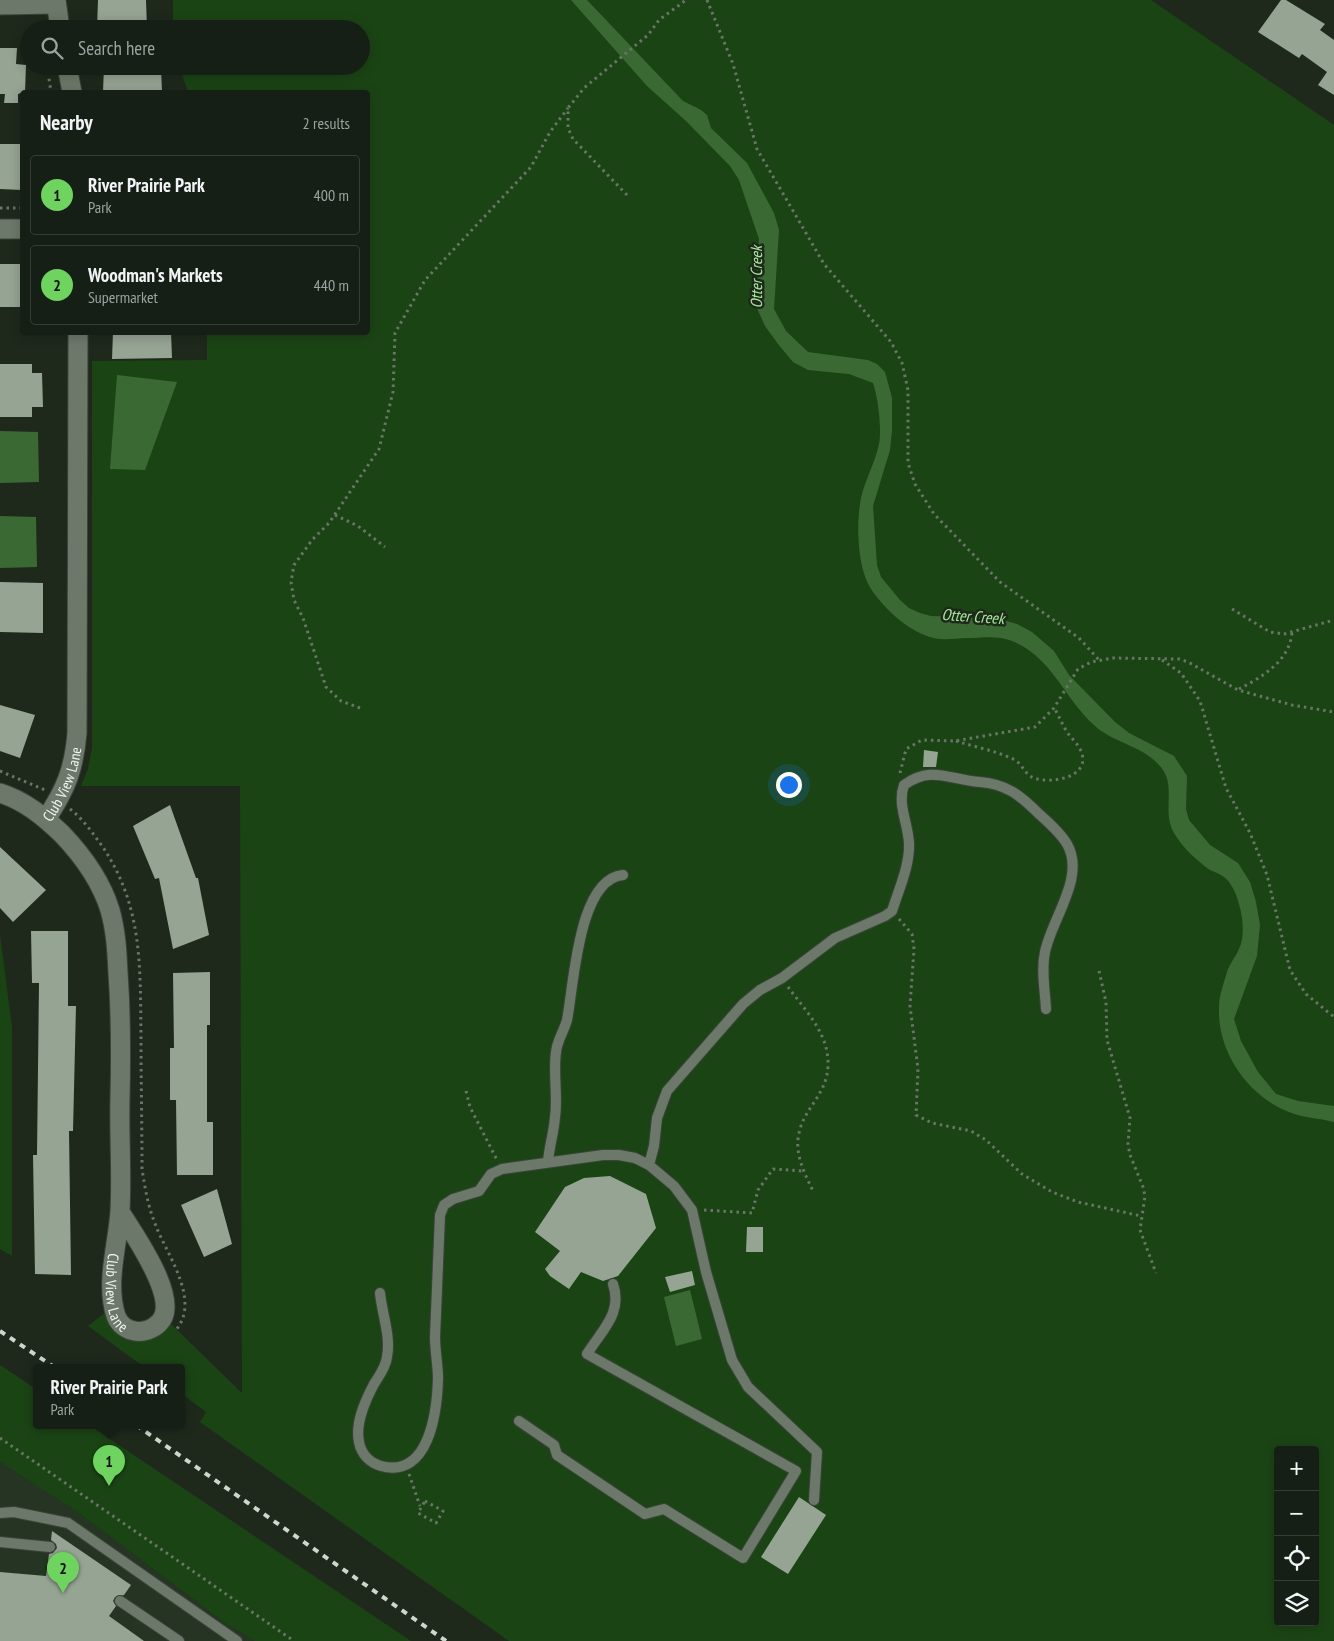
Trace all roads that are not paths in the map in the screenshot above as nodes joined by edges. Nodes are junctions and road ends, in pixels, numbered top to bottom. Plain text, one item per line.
1 (56, 2) edge
2 (0, 5) edge
3 (59, 20) edge
4 (69, 75) edge
5 (72, 90) edge
6 (0, 229) edge
7 (20, 229) edge
8 (78, 335) edge
9 (0, 793) edge
10 (46, 819) junction
11 (623, 875) dead end
12 (1046, 1009) dead end
13 (548, 1162) junction
14 (649, 1165) junction
15 (120, 1212) junction
16 (613, 1284) dead end
17 (380, 1293) dead end
18 (519, 1422) dead end
19 (814, 1500) dead end
20 (0, 1513) edge
21 (0, 1542) edge
22 (50, 1547) dead end
23 (120, 1601) dead end
24 (179, 1641) edge
25 (238, 1641) edge

1 - 2 street
1 - 3 street
4 - 5 street
6 - 7 street
8 - 10 street, Club View Lane
9 - 10 street
10 - 15 street, Club View Lane
11 - 13 lane
12 - 14 lane
13 - 14 lane
13 - 17 lane
14 - 19 lane
15 - 15 street, Club View Lane
16 - 18 lane
20 - 25 lane
21 - 22 lane
23 - 24 lane

